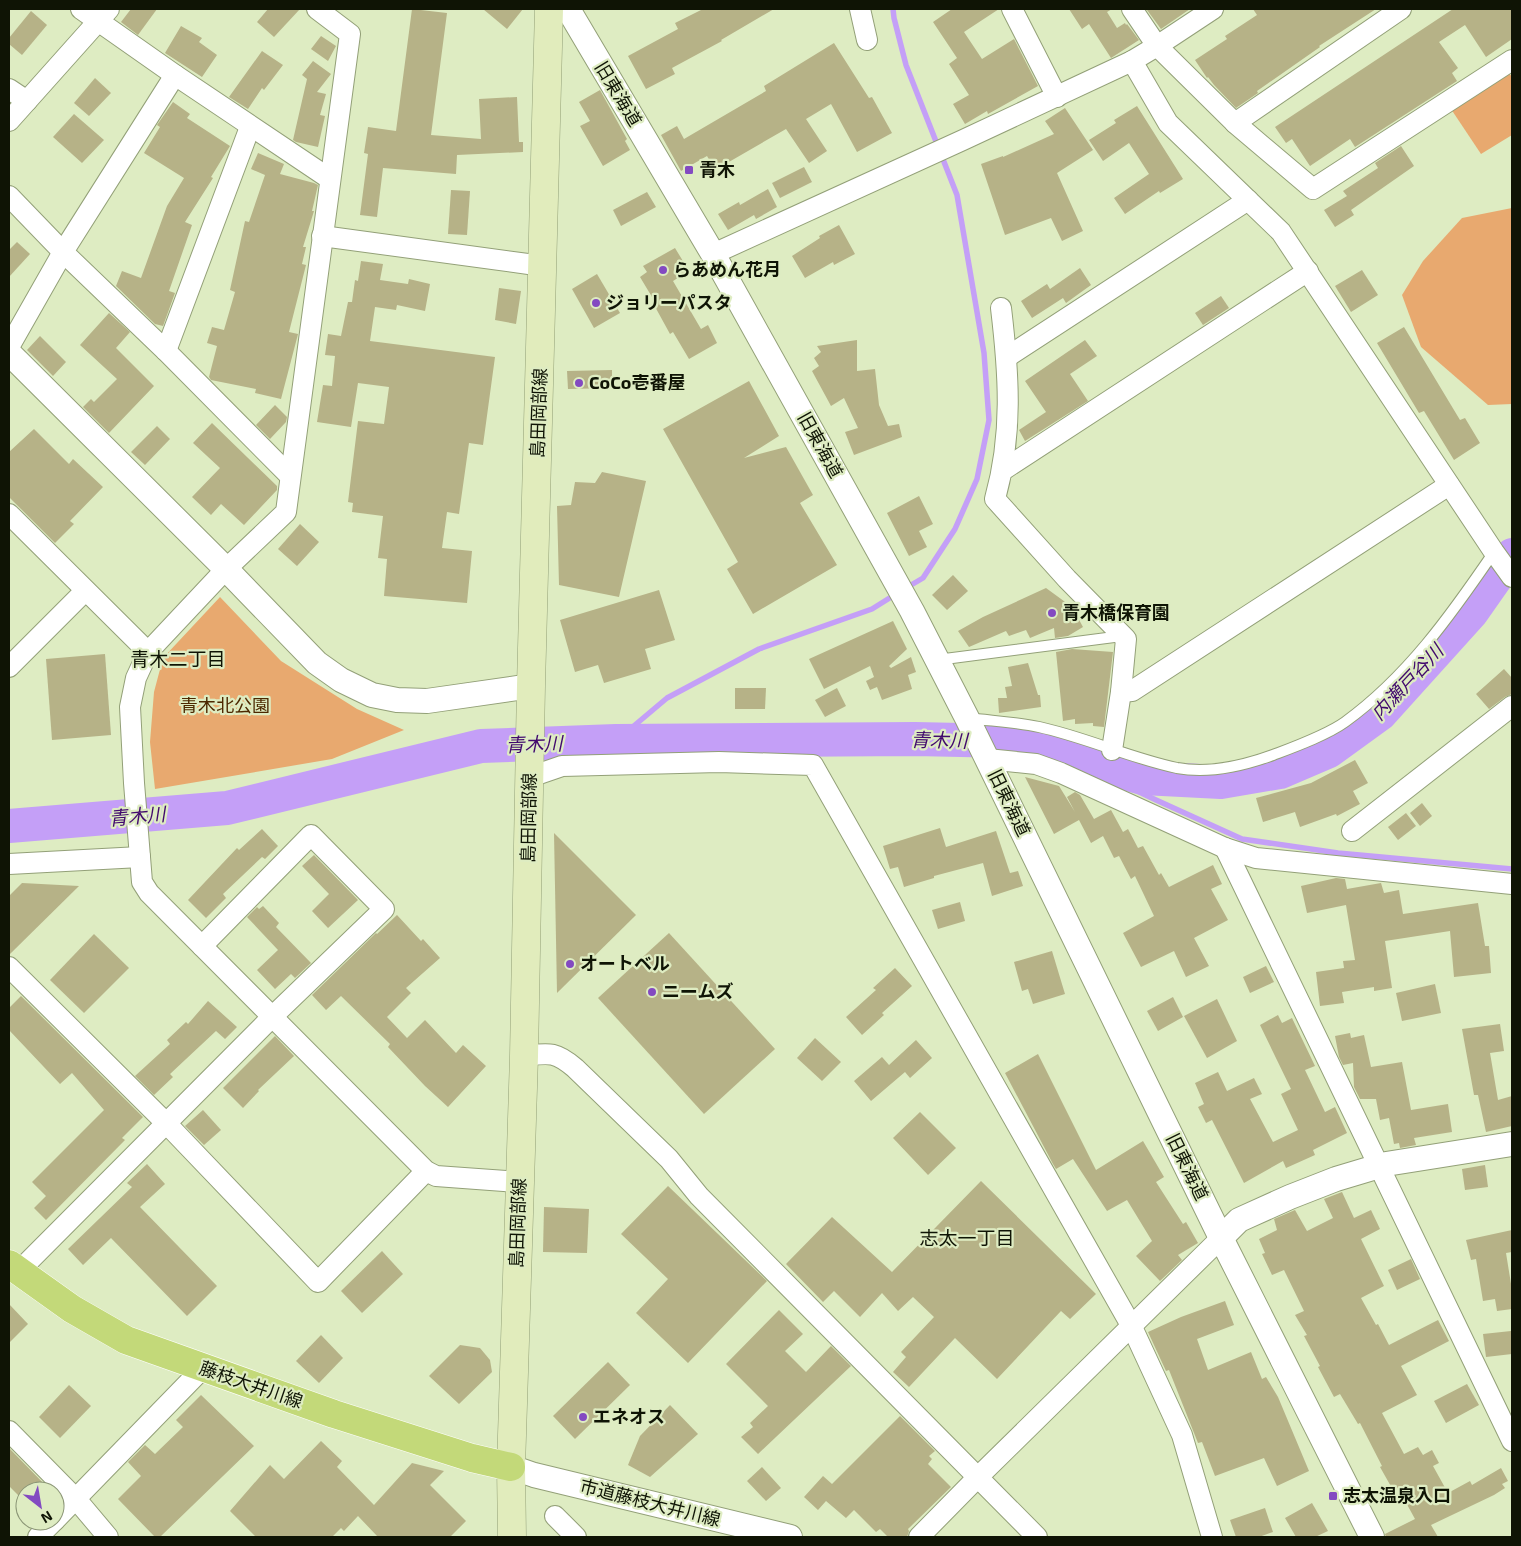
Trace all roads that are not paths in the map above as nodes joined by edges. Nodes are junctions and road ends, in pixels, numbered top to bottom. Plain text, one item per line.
1 (81, 9) edge
2 (317, 9) edge
3 (549, 9) edge
4 (568, 9) edge
5 (860, 9) edge
6 (1012, 9) edge
7 (1132, 9) edge
8 (1213, 9) edge
9 (1401, 9) edge
10 (104, 15) edge
11 (867, 40) dead end
12 (1157, 46) junction
13 (1512, 60) edge
14 (1132, 61) junction
15 (175, 75) junction
16 (9, 89) edge
17 (1057, 97) junction
18 (27, 101) junction
19 (9, 121) edge
20 (1235, 123) junction
21 (250, 126) junction
22 (330, 179) junction
23 (9, 196) edge
24 (1248, 200) junction
25 (322, 236) junction
26 (63, 252) junction
27 (713, 254) junction
28 (543, 266) junction
29 (1308, 271) junction
30 (1001, 308) dead end
31 (9, 347) edge
32 (166, 351) junction
33 (9, 353) edge
34 (1007, 357) junction
35 (1003, 470) junction
36 (290, 476) junction
37 (1449, 485) junction
38 (9, 514) edge
39 (1494, 552) junction
40 (226, 569) junction
41 (1511, 575) edge
42 (85, 591) junction
43 (1123, 636) junction
44 (148, 652) junction
45 (937, 660) junction
46 (9, 666) edge
47 (531, 686) junction
48 (1121, 692) junction
49 (1512, 706) edge
50 (967, 718) junction
51 (1112, 750) junction
52 (987, 759) junction
53 (530, 774) junction
54 (1352, 832) dead end
55 (1225, 848) junction
56 (140, 857) junction
57 (9, 864) edge
58 (1512, 884) edge
59 (202, 946) junction
60 (9, 967) edge
61 (273, 1016) junction
62 (524, 1056) junction
63 (166, 1123) junction
64 (1512, 1144) edge
65 (1380, 1166) junction
66 (426, 1171) junction
67 (519, 1182) junction
68 (1221, 1238) junction
69 (13, 1268) edge
70 (1132, 1327) junction
71 (203, 1368) junction
72 (9, 1431) edge
73 (1512, 1441) edge
74 (510, 1467) junction
75 (978, 1477) junction
76 (76, 1498) junction
77 (65, 1509) edge
78 (555, 1516) dead end
79 (776, 1536) edge
80 (108, 1537) edge
81 (512, 1537) edge
82 (576, 1537) edge
83 (919, 1537) edge
84 (1037, 1537) edge
85 (1212, 1537) edge
86 (1372, 1537) edge

1 - 10 street
2 - 22 street
3 - 28 main road, 島田岡部線
4 - 27 street, 旧東海道
5 - 11 street
6 - 17 street
7 - 12 street
8 - 12 street
9 - 20 street
10 - 15 street
10 - 18 street
12 - 14 street
12 - 20 street
13 - 20 street
14 - 17 street
14 - 24 street
15 - 21 street
15 - 26 street
16 - 18 street
17 - 27 street
18 - 19 street
21 - 22 street
21 - 32 street
22 - 25 street
23 - 26 street
24 - 29 street
24 - 34 street
25 - 28 street
25 - 36 street
26 - 31 street
26 - 32 street
27 - 45 street, 旧東海道
28 - 47 main road, 島田岡部線
29 - 35 street
29 - 37 street
30 - 34 street
32 - 36 street
33 - 40 street
34 - 35 street
35 - 43 street
36 - 40 street
37 - 39 street
37 - 48 street
38 - 42 street
39 - 41 street
39 - 51 lane
40 - 44 street
40 - 47 street
42 - 44 street
42 - 46 street
43 - 45 lane
43 - 48 street
44 - 56 street
45 - 50 street, 旧東海道
47 - 53 main road, 島田岡部線
48 - 51 street
49 - 54 street
50 - 51 lane
50 - 52 street, 旧東海道
52 - 55 street
52 - 68 street, 旧東海道
53 - 62 main road, 島田岡部線
53 - 70 street
55 - 58 street
55 - 65 street
56 - 57 street
56 - 59 street
59 - 61 street
59 - 61 street
60 - 63 street
61 - 63 street
61 - 66 street
62 - 67 main road, 島田岡部線
62 - 75 street
63 - 66 street
63 - 69 street
64 - 65 street
65 - 68 street
65 - 73 street
66 - 67 street
67 - 74 main road, 島田岡部線
68 - 70 street
68 - 86 street, 旧東海道
69 - 71 main road, 藤枝大井川線
70 - 75 street
70 - 85 street
71 - 74 main road, 藤枝大井川線
71 - 76 street
72 - 76 street
74 - 79 street, 市道藤枝大井川線
74 - 81 main road, 島田岡部線
75 - 83 street
75 - 84 street
76 - 77 street
76 - 80 street
78 - 82 street

